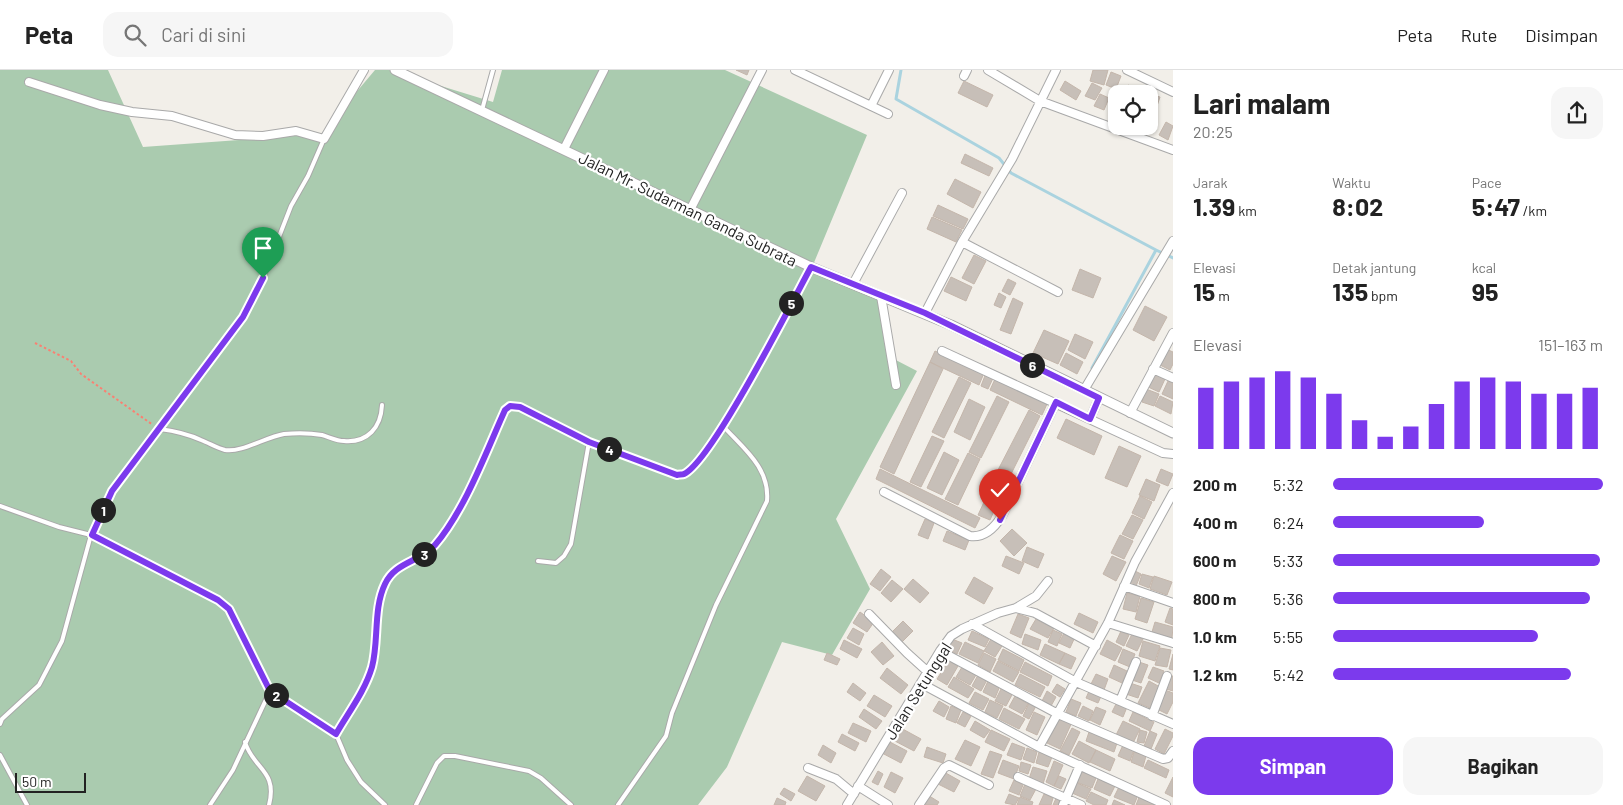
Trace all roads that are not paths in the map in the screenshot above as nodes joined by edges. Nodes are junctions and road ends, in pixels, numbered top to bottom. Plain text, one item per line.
1 (364, 70) edge
2 (396, 70) edge
3 (493, 70) edge
4 (604, 70) edge
5 (762, 70) edge
6 (795, 70) edge
7 (889, 70) edge
8 (988, 70) edge
9 (1056, 70) edge
10 (1127, 70) edge
11 (30, 82) dead end
12 (1173, 92) edge
13 (1040, 101) junction
14 (871, 106) junction
15 (482, 110) junction
16 (888, 114) dead end
17 (324, 139) junction
18 (1172, 148) edge
19 (564, 149) junction
20 (902, 193) dead end
21 (690, 210) junction
22 (962, 242) junction
23 (1172, 242) edge
24 (811, 267) junction
25 (853, 284) junction
26 (1058, 292) dead end
27 (881, 296) junction
28 (925, 313) junction
29 (1173, 334) edge
30 (1170, 348) edge
31 (942, 351) dead end
32 (1153, 368) junction
33 (1173, 378) edge
34 (896, 385) dead end
35 (1084, 390) junction
36 (1099, 398) junction
37 (1056, 402) junction
38 (382, 405) dead end
39 (1130, 413) junction
40 (1090, 419) junction
41 (723, 426) junction
42 (160, 429) junction
43 (1173, 433) edge
44 (589, 442) junction
45 (1173, 454) edge
46 (884, 492) dead end
47 (1173, 493) edge
48 (0, 506) edge
49 (92, 535) junction
50 (538, 561) dead end
51 (1048, 581) dead end
52 (1124, 586) junction
53 (1173, 603) edge
54 (1016, 608) junction
55 (869, 614) dead end
56 (1108, 623) junction
57 (972, 624) junction
58 (1173, 644) edge
59 (1096, 646) junction
60 (940, 651) junction
61 (1136, 662) dead end
62 (928, 672) junction
63 (1167, 676) dead end
64 (1076, 682) junction
65 (922, 684) junction
66 (270, 691) junction
67 (1120, 701) junction
68 (0, 713) edge
69 (1058, 714) junction
70 (1152, 716) junction
71 (2, 719) junction
72 (0, 724) edge
73 (1173, 724) edge
74 (336, 734) junction
75 (246, 742) junction
76 (1039, 747) junction
77 (1173, 752) edge
78 (0, 754) edge
79 (1080, 765) junction
80 (808, 768) dead end
81 (1018, 777) dead end
82 (989, 785) dead end
83 (858, 786) junction
84 (854, 794) junction
85 (1064, 801) edge
86 (27, 805) edge
87 (210, 805) edge
88 (269, 805) edge
89 (385, 805) edge
90 (416, 805) edge
91 (571, 805) edge
92 (618, 805) edge
93 (847, 805) edge
94 (888, 805) edge
95 (919, 805) edge
96 (1081, 805) edge
97 (1166, 805) edge

1 - 17 street
2 - 15 street, Jalan Mr. Sudarman Ganda Subrata
3 - 15 lane
4 - 19 street
5 - 21 street
6 - 14 street
7 - 14 street
8 - 13 street
9 - 13 street
10 - 12 street
11 - 17 street
13 - 18 street
13 - 22 street
14 - 16 street
15 - 19 street, Jalan Mr. Sudarman Ganda Subrata
17 - 42 lane
19 - 21 street, Jalan Mr. Sudarman Ganda Subrata
20 - 25 street
21 - 24 street, Jalan Mr. Sudarman Ganda Subrata
22 - 26 street
22 - 28 street
23 - 35 street
24 - 25 street, Jalan Mr. Sudarman Ganda Subrata
24 - 41 lane
25 - 27 street, Jalan Mr. Sudarman Ganda Subrata
27 - 28 street, Jalan Mr. Sudarman Ganda Subrata
27 - 34 street
28 - 35 street, Jalan Mr. Sudarman Ganda Subrata
29 - 30 street
30 - 32 street
31 - 37 street
32 - 33 street
32 - 39 street
35 - 36 street, Jalan Mr. Sudarman Ganda Subrata
36 - 39 street, Jalan Mr. Sudarman Ganda Subrata
36 - 40 street
37 - 40 street
37 - 46 street
38 - 42 lane
39 - 43 street, Jalan Mr. Sudarman Ganda Subrata
40 - 45 street
41 - 44 lane
41 - 92 lane
42 - 49 lane
44 - 50 lane
44 - 74 lane
47 - 52 street
48 - 49 lane
49 - 66 lane
49 - 71 lane
51 - 54 street, Jalan Setunggal
52 - 53 street
52 - 56 street
54 - 57 street, Jalan Setunggal
54 - 59 street
55 - 62 street
56 - 58 street
56 - 59 street
57 - 60 street, Jalan Setunggal
57 - 64 street
59 - 64 street
60 - 62 street, Jalan Setunggal
60 - 69 street
61 - 67 street
62 - 65 street, Jalan Setunggal
63 - 70 street
64 - 67 street
64 - 69 street
65 - 76 street
65 - 83 street, Jalan Setunggal
66 - 74 lane
66 - 75 lane
67 - 70 street
68 - 71 lane
69 - 76 street
69 - 77 street
70 - 73 street
71 - 72 lane
74 - 89 lane
75 - 87 lane
75 - 88 lane
76 - 79 street
78 - 86 lane
79 - 85 street
79 - 97 street
80 - 84 street
81 - 85 street
82 - 95 street
83 - 84 street, Jalan Setunggal
83 - 94 street
84 - 93 street, Jalan Setunggal
85 - 96 street
90 - 91 lane

